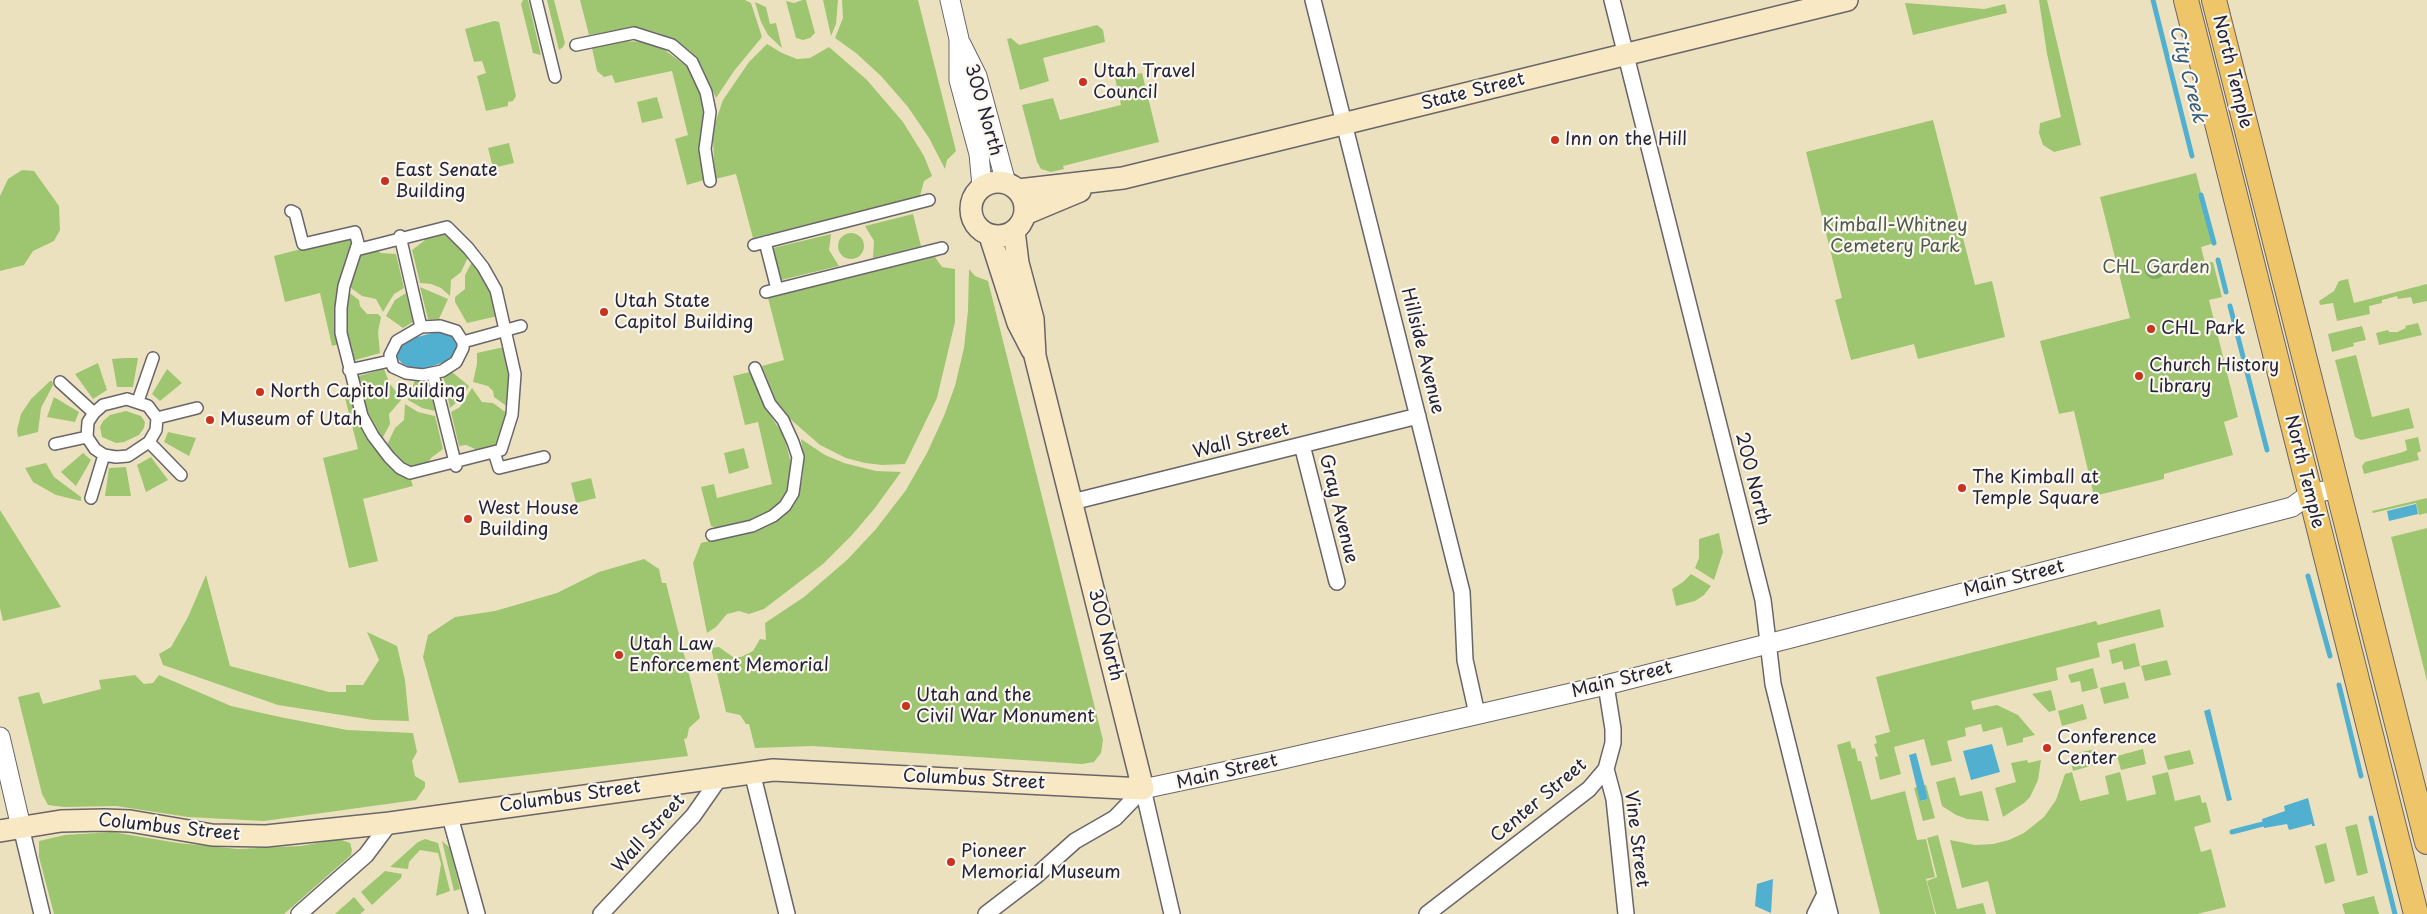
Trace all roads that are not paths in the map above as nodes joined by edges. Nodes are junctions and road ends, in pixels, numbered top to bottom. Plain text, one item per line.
1 (536, 0) edge
2 (950, 0) edge
3 (1313, 0) edge
4 (1612, 0) edge
5 (2186, 0) edge
6 (2214, 0) edge
7 (1849, 1) edge
8 (959, 39) junction
9 (576, 45) dead end
10 (1626, 54) junction
11 (555, 77) dead end
12 (1344, 123) junction
13 (710, 181) dead end
14 (1104, 181) junction
15 (982, 186) junction
16 (1012, 186) junction
17 (929, 200) dead end
18 (291, 211) dead end
19 (1019, 222) junction
20 (990, 236) junction
21 (400, 238) junction
22 (358, 243) junction
23 (942, 248) dead end
24 (521, 326) dead end
25 (422, 327) junction
26 (507, 330) junction
27 (463, 342) junction
28 (1035, 356) junction
29 (153, 358) dead end
30 (390, 361) junction
31 (755, 368) dead end
32 (349, 370) junction
33 (433, 374) junction
34 (60, 382) dead end
35 (138, 401) junction
36 (197, 408) dead end
37 (94, 413) junction
38 (1418, 416) junction
39 (156, 418) junction
40 (87, 436) junction
41 (149, 442) junction
42 (55, 444) dead end
43 (1302, 445) junction
44 (494, 452) junction
45 (104, 455) junction
46 (544, 457) dead end
47 (456, 464) junction
48 (181, 475) dead end
49 (91, 498) dead end
50 (2340, 499) junction
51 (1072, 502) junction
52 (2306, 505) junction
53 (712, 535) dead end
54 (1337, 582) dead end
55 (1768, 644) junction
56 (1606, 685) junction
57 (1477, 714) junction
58 (0, 738) edge
59 (1606, 768) junction
60 (752, 772) junction
61 (721, 776) junction
62 (1143, 789) junction
63 (449, 813) junction
64 (390, 823) junction
65 (21, 827) junction
66 (0, 831) edge
67 (2427, 842) edge
68 (1825, 894) junction
69 (42, 914) edge
70 (300, 914) edge
71 (477, 914) edge
72 (600, 914) edge
73 (787, 914) edge
74 (986, 914) edge
75 (1172, 914) edge
76 (1428, 914) edge
77 (1626, 914) edge
78 (1816, 914) edge
79 (1830, 914) edge
80 (2416, 914) edge

1 - 11 street
2 - 8 street, 300 North
3 - 12 street, Hillside Avenue
4 - 10 street, 200 North
5 - 52 main road, North Temple
6 - 50 main road, North Temple
7 - 10 main road, State Street
8 - 15 street, 300 North
8 - 16 street, 300 North
9 - 13 street
10 - 12 main road, State Street
10 - 55 street, 200 North
12 - 14 main road, State Street
12 - 38 street, Hillside Avenue
14 - 16 main road, State Street
14 - 19 main road, State Street
15 - 16 main road
15 - 20 main road
16 - 19 main road
17 - 23 street
18 - 22 street
19 - 20 main road
19 - 28 main road, 300 North
20 - 28 main road, 300 North
21 - 22 street
21 - 25 street
21 - 26 street
22 - 32 street
24 - 26 street
25 - 27 street
25 - 30 street
26 - 27 street
26 - 44 street
27 - 33 street
28 - 51 main road, 300 North
29 - 35 street
30 - 32 street
30 - 33 street
31 - 53 street
32 - 47 street
33 - 47 street
34 - 37 street
35 - 37 street
35 - 39 street
36 - 39 street
37 - 40 street
38 - 43 street, Wall Street
38 - 57 street, Hillside Avenue
39 - 41 street
40 - 42 street
40 - 45 street
41 - 45 street
41 - 48 street
43 - 51 street, Wall Street
43 - 54 street, Gray Avenue
44 - 46 street
44 - 47 street
45 - 49 street
50 - 52 street, Main Street
50 - 67 main road, North Temple
51 - 62 main road, 300 North
52 - 55 street, Main Street
52 - 80 main road, North Temple
55 - 56 street, Main Street
55 - 68 street, 200 North
56 - 57 street, Main Street
56 - 59 street, Center Street
57 - 62 street, Main Street
58 - 65 street
59 - 76 street, Center Street
59 - 77 street, Vine Street
60 - 61 main road, Columbus Street
60 - 62 main road, Columbus Street
60 - 73 street
61 - 63 main road, Columbus Street
61 - 72 street, Wall Street
62 - 74 street
62 - 75 street, 300 North
63 - 64 main road, Columbus Street
63 - 71 street
64 - 65 main road, Columbus Street
64 - 70 street
65 - 66 main road, Columbus Street
65 - 69 street
68 - 78 street
68 - 79 street, 200 North

